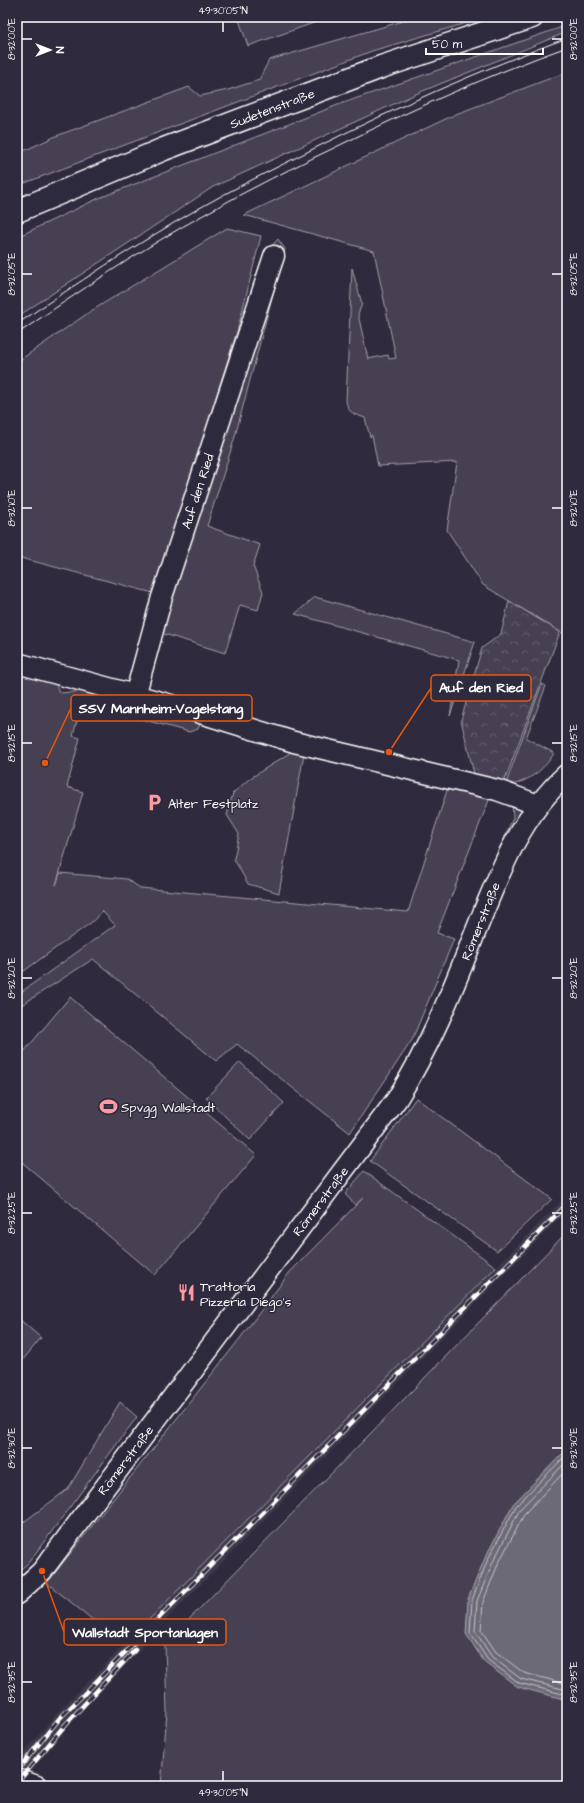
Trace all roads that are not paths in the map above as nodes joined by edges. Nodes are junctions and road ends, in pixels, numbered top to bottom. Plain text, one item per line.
1 (532, 17) edge
2 (17, 210) edge
3 (274, 256) dead end
4 (17, 663) edge
5 (135, 696) junction
6 (567, 774) edge
7 (538, 805) junction
8 (17, 1594) edge

1 - 2 main road, Sudetenstraße
3 - 5 street, Auf den Ried
4 - 5 street
5 - 7 street
6 - 7 street, Römerstraße
7 - 8 street, Römerstraße

